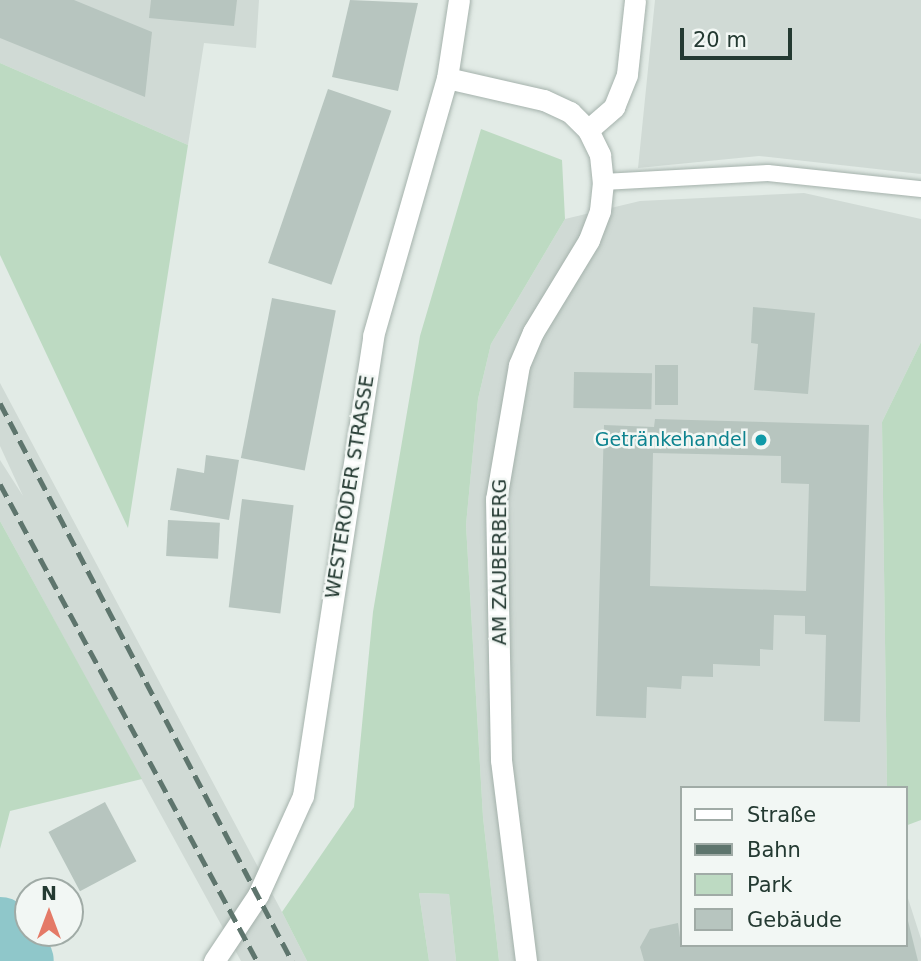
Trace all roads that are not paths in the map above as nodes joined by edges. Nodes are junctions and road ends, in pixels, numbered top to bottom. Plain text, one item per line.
1 (459, 0) edge
2 (635, 0) edge
3 (447, 78) junction
4 (588, 130) junction
5 (603, 182) junction
6 (921, 189) edge
7 (214, 961) edge
8 (526, 961) edge

1 - 3 street, WESTERODER STRASSE
2 - 4 street
3 - 4 street, AM ZAUBERBERG
3 - 7 street, WESTERODER STRASSE
4 - 5 street, AM ZAUBERBERG
5 - 6 lane
5 - 8 street, AM ZAUBERBERG

